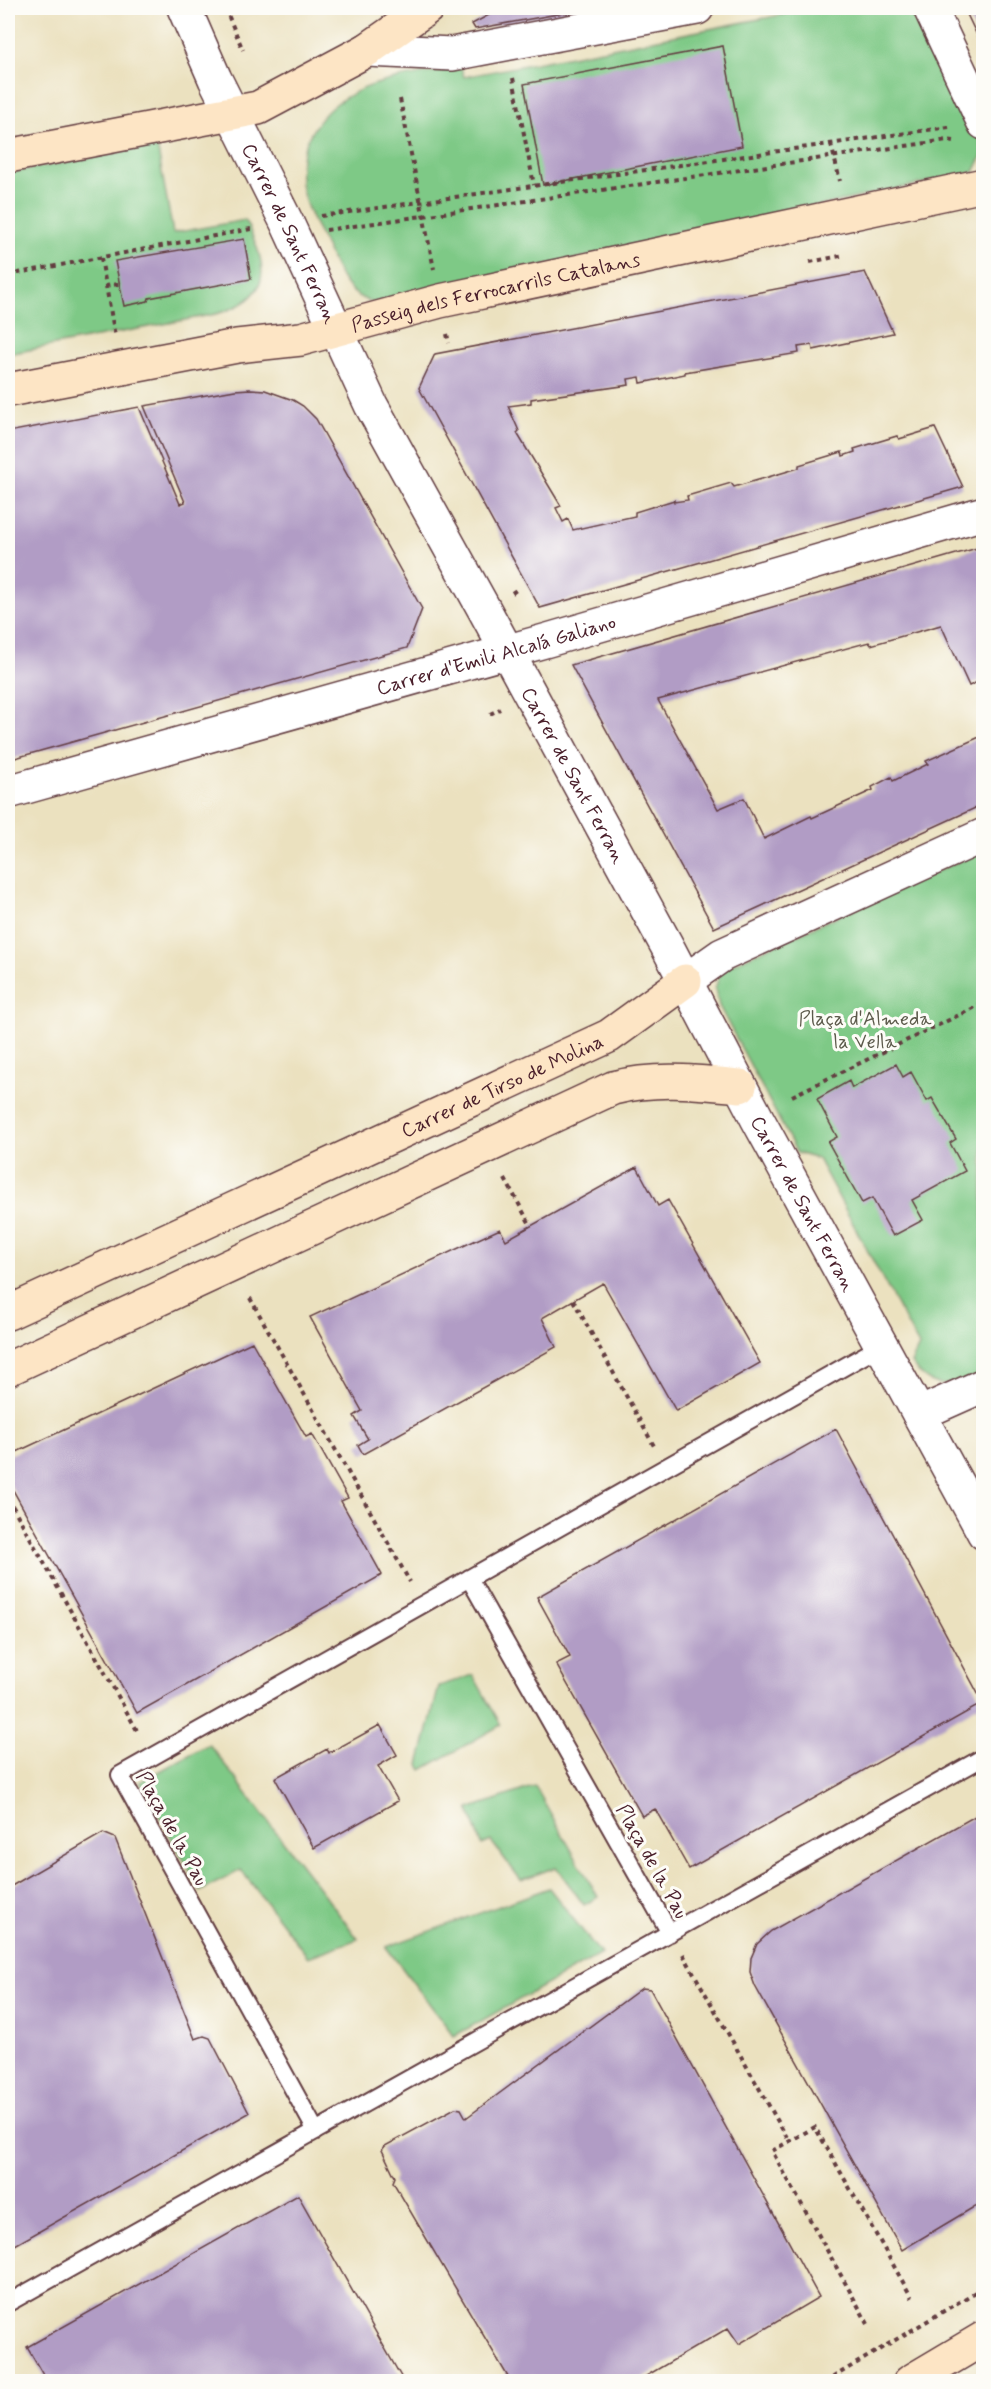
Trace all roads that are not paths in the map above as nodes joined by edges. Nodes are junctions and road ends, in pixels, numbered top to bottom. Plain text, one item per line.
1 (184, 8) edge
2 (427, 8) edge
3 (697, 8) edge
4 (930, 8) edge
5 (367, 50) junction
6 (232, 113) junction
7 (966, 130) edge
8 (8, 156) edge
9 (984, 185) edge
10 (336, 328) junction
11 (8, 390) edge
12 (984, 513) edge
13 (507, 652) junction
14 (8, 792) edge
15 (984, 835) edge
16 (686, 981) junction
17 (740, 1086) junction
18 (8, 1313) edge
19 (881, 1346) junction
20 (8, 1369) edge
21 (984, 1385) edge
22 (919, 1414) junction
23 (984, 1533) edge
24 (470, 1578) junction
25 (984, 1757) edge
26 (670, 1933) junction
27 (316, 2131) junction
28 (8, 2303) edge
29 (984, 2338) edge
30 (910, 2382) edge

1 - 6 street, Carrer de Sant Ferran
2 - 5 street
3 - 5 street
4 - 7 street
5 - 6 street
6 - 8 street
6 - 10 street, Carrer de Sant Ferran
9 - 10 street, Passeig dels Ferrocarrils Catalans
10 - 11 street, Passeig dels Ferrocarrils Catalans
10 - 13 street, Carrer de Sant Ferran
12 - 13 street, Carrer d'Emili Alcalá Galiano
13 - 14 street, Carrer d'Emili Alcalá Galiano
13 - 16 street, Carrer de Sant Ferran
15 - 16 street, Carrer de Tirso de Molina
16 - 17 street, Carrer de Sant Ferran
16 - 18 street, Carrer de Tirso de Molina
17 - 19 street, Carrer de Sant Ferran
17 - 20 street
19 - 22 street, Carrer de Sant Ferran
19 - 24 lane
21 - 22 street
22 - 23 street, Carrer de Sant Ferran
24 - 26 lane, Plaça de la Pau
24 - 27 lane, Plaça de la Pau
25 - 26 lane
26 - 27 lane, Plaça de la Pau
27 - 28 lane
29 - 30 street

